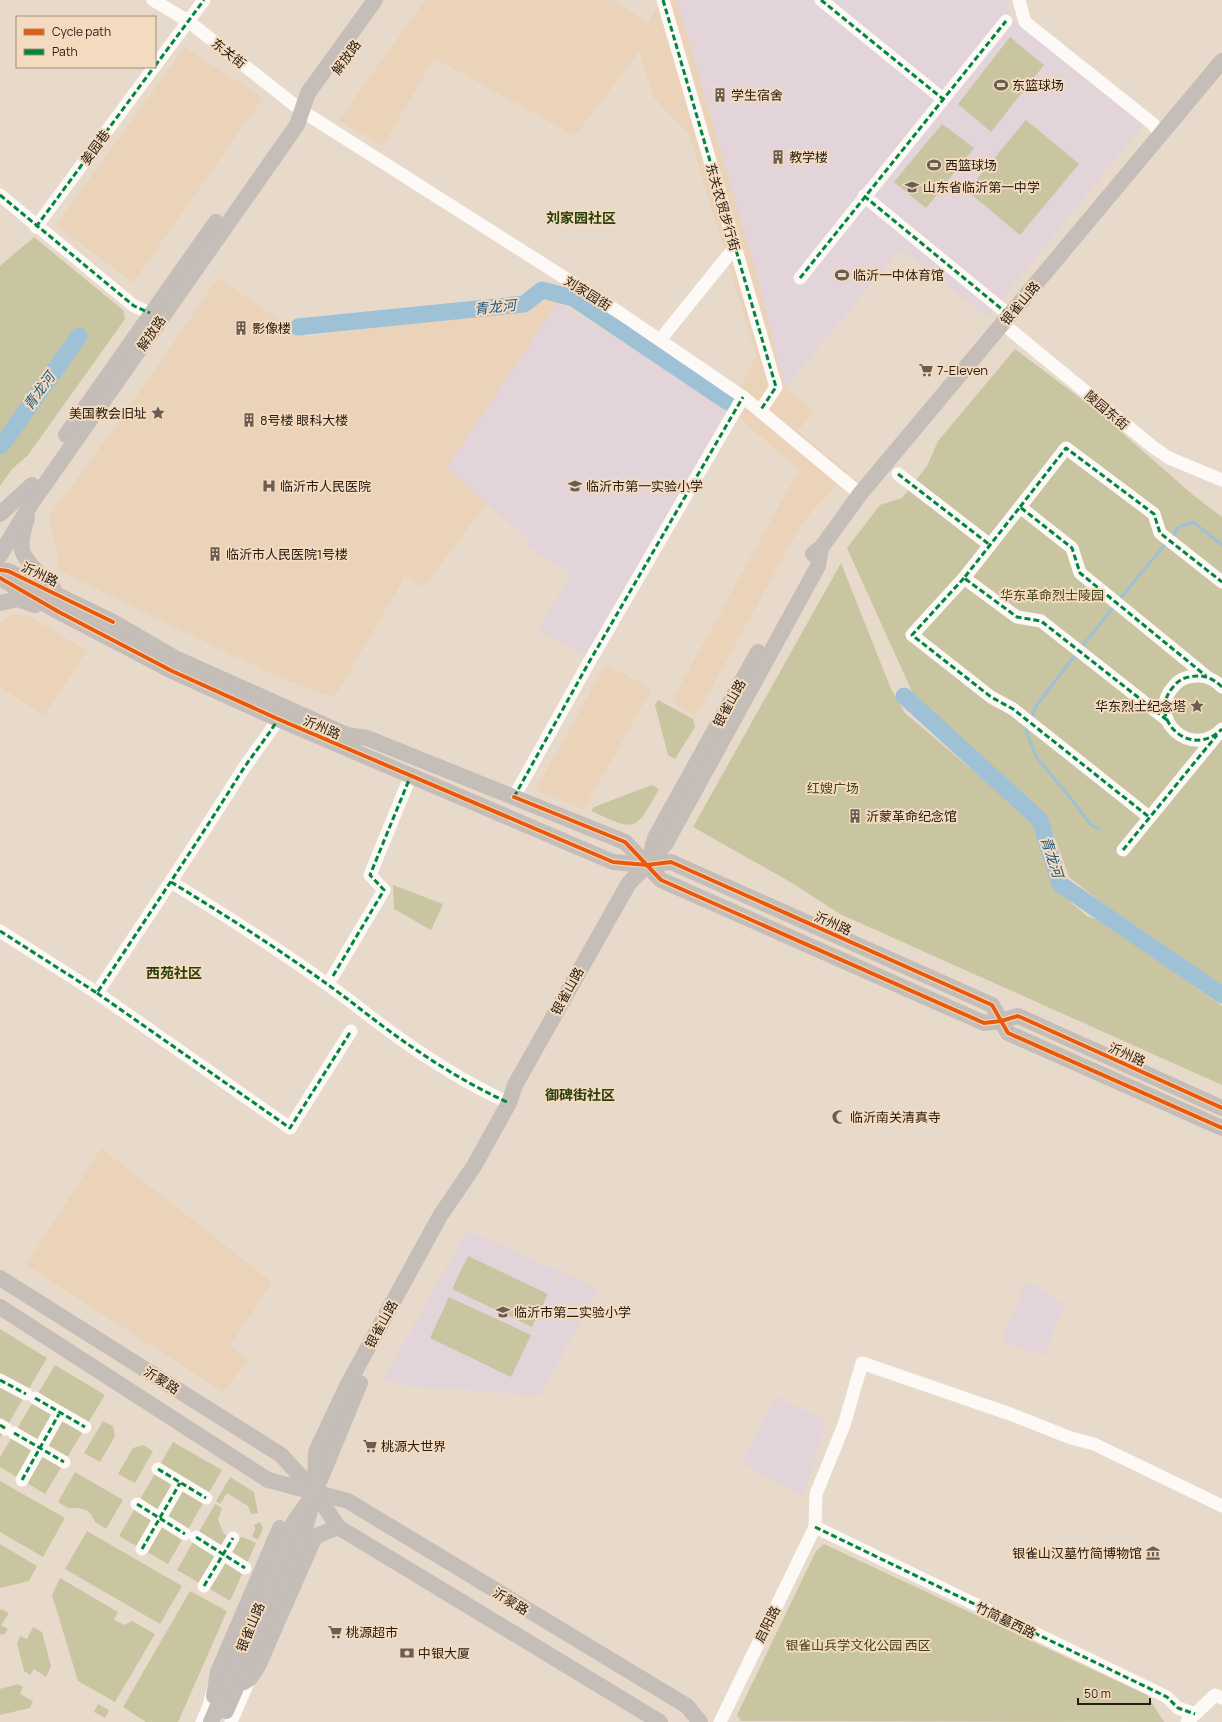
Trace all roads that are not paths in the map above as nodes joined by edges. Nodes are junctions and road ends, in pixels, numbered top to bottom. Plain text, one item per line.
1 (153, 0) edge
2 (204, 0) edge
3 (375, 0) edge
4 (388, 0) edge
5 (663, 0) edge
6 (822, 0) edge
7 (1019, 0) edge
8 (188, 21) junction
9 (1006, 21) dead end
10 (1222, 61) edge
11 (156, 66) edge
12 (154, 68) edge
13 (943, 99) junction
14 (302, 111) junction
15 (1160, 135) junction
16 (0, 195) edge
17 (864, 196) junction
18 (36, 227) junction
19 (735, 247) junction
20 (800, 278) dead end
21 (150, 313) junction
22 (1006, 319) junction
23 (660, 340) junction
24 (743, 397) junction
25 (760, 411) junction
26 (898, 474) dead end
27 (1222, 480) edge
28 (32, 485) junction
29 (860, 494) junction
30 (31, 504) junction
31 (1020, 507) junction
32 (0, 514) edge
33 (0, 540) edge
34 (990, 545) junction
35 (0, 555) edge
36 (0, 570) edge
37 (0, 578) edge
38 (964, 578) junction
39 (1222, 582) edge
40 (59, 594) junction
41 (0, 603) edge
42 (59, 612) junction
43 (1206, 676) junction
44 (1222, 687) edge
45 (278, 719) junction
46 (1167, 720) junction
47 (1222, 729) edge
48 (411, 775) junction
49 (514, 797) junction
50 (1149, 817) junction
51 (1123, 850) dead end
52 (647, 865) junction
53 (171, 882) junction
54 (0, 931) edge
55 (333, 976) dead end
56 (97, 993) junction
57 (1001, 1021) junction
58 (351, 1031) dead end
59 (510, 1103) junction
60 (1222, 1108) edge
61 (1222, 1128) edge
62 (0, 1278) edge
63 (0, 1306) edge
64 (0, 1380) edge
65 (59, 1414) junction
66 (85, 1427) dead end
67 (7, 1429) edge
68 (40, 1448) junction
69 (64, 1462) dead end
70 (158, 1469) dead end
71 (22, 1480) dead end
72 (180, 1483) junction
73 (315, 1492) junction
74 (206, 1498) dead end
75 (137, 1504) dead end
76 (1222, 1506) edge
77 (160, 1518) junction
78 (338, 1527) junction
79 (815, 1527) junction
80 (233, 1538) dead end
81 (142, 1549) dead end
82 (222, 1554) junction
83 (245, 1568) dead end
84 (204, 1586) dead end
85 (218, 1672) junction
86 (244, 1682) junction
87 (1218, 1696) edge
88 (1191, 1718) edge
89 (202, 1722) edge
90 (211, 1722) edge
91 (222, 1722) edge
92 (232, 1722) edge
93 (660, 1722) edge
94 (700, 1722) edge
95 (720, 1722) edge

1 - 8 street, 东关街
2 - 8 street, 姜园巷
3 - 14 main road, 解放路
4 - 14 main road, 解放路
5 - 19 street, 东关农贸步行街
6 - 13 street
7 - 15 street
8 - 11 street, 姜园巷
8 - 14 street, 东关街
9 - 13 street
10 - 15 main road, 银雀山路
12 - 18 street, 姜园巷
13 - 17 street
14 - 21 main road, 解放路
14 - 23 street, 刘家园街
14 - 30 main road, 解放路
15 - 22 main road, 银雀山路
16 - 18 street
17 - 20 street
17 - 22 street, 陵园东街
18 - 21 street
19 - 23 street
19 - 25 street, 东关农贸步行街
21 - 28 main road, 解放路
22 - 27 street, 陵园东街
22 - 29 main road, 银雀山路
23 - 24 street, 刘家园街
24 - 25 street, 刘家园街
24 - 49 street
25 - 29 street, 刘家园街
26 - 34 street
28 - 32 main road
28 - 33 main road, 解放路
29 - 52 main road, 银雀山路
30 - 35 main road, 解放路
30 - 40 main road
31 - 34 street
31 - 39 street
31 - 43 street
34 - 38 street
36 - 40 main road, 沂州路
37 - 42 main road, 沂州路
38 - 46 street
38 - 50 street
40 - 49 main road, 沂州路
41 - 42 main road
42 - 45 main road, 沂州路
43 - 44 street
43 - 46 street
45 - 48 main road, 沂州路
45 - 53 street
46 - 47 street
47 - 50 street
48 - 52 main road, 沂州路
48 - 55 street
49 - 52 main road, 沂州路
50 - 51 street
52 - 57 main road, 沂州路
52 - 59 main road, 银雀山路
53 - 56 street
53 - 59 street
54 - 56 street
56 - 58 street
57 - 60 main road, 沂州路
57 - 61 main road
59 - 73 main road, 银雀山路
62 - 73 main road, 沂蒙路
63 - 73 main road, 沂蒙路
64 - 65 street
65 - 66 street
65 - 68 street
67 - 68 street
68 - 69 street
68 - 71 street
70 - 72 street
72 - 74 street
72 - 77 street
73 - 78 main road, 沂蒙路
73 - 85 main road
73 - 86 main road, 银雀山路
73 - 90 main road, 银雀山路
73 - 94 main road, 沂蒙路
75 - 77 street
76 - 79 street
77 - 81 street
77 - 82 street
78 - 86 main road
78 - 93 main road, 沂蒙路
79 - 88 street, 竹简墓西路
79 - 95 street, 启阳路
80 - 82 street
82 - 83 street
82 - 84 street
85 - 89 street
85 - 90 main road
86 - 91 main road, 银雀山路
86 - 92 street
87 - 88 street

